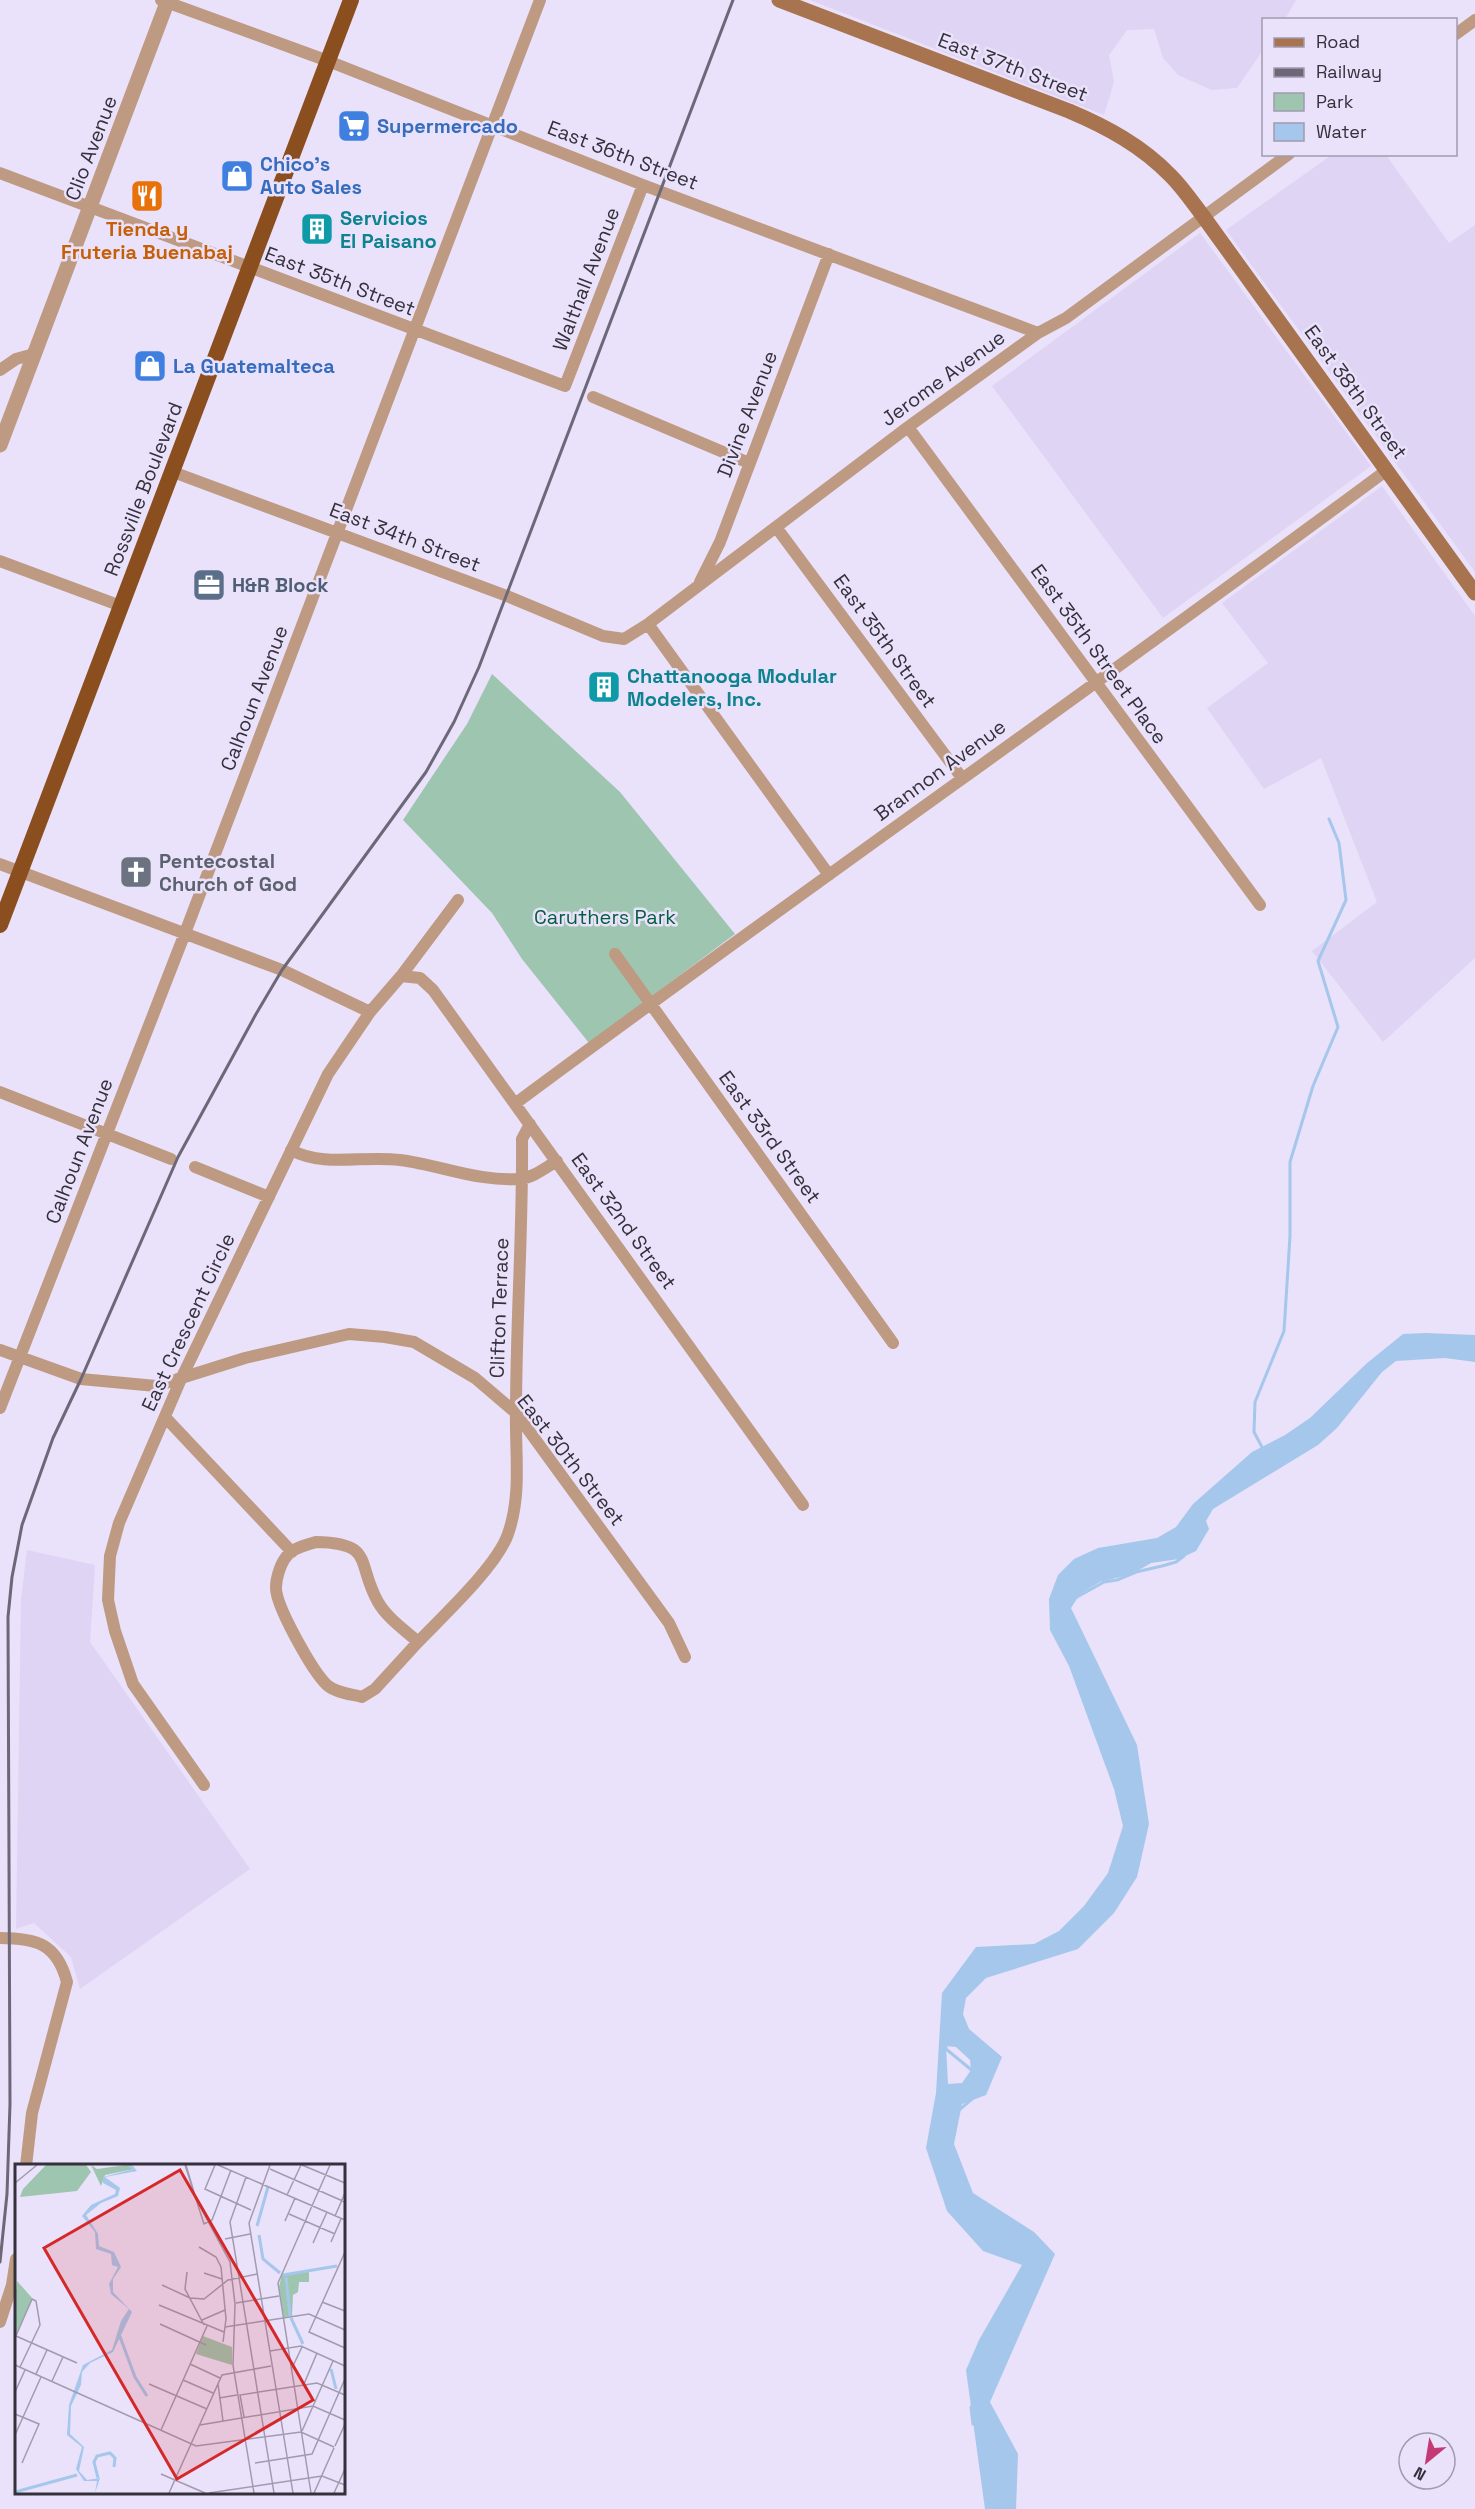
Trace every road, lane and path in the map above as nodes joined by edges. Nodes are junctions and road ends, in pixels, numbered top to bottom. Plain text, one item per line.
1 (351, 0) edge
2 (540, 0) edge
3 (779, 0) edge
4 (166, 1) edge
5 (1475, 20) edge
6 (1457, 33) edge
7 (328, 61) junction
8 (494, 125) junction
9 (1286, 156) edge
10 (0, 173) edge
11 (643, 185) junction
12 (90, 208) junction
13 (1203, 216) junction
14 (829, 254) junction
15 (250, 267) junction
16 (416, 331) junction
17 (1038, 333) junction
18 (34, 354) junction
19 (0, 370) edge
20 (565, 386) joint
21 (593, 398) dead end
22 (908, 427) junction
23 (0, 445) edge
24 (749, 463) junction
25 (1387, 470) junction
26 (173, 472) junction
27 (776, 527) junction
28 (338, 532) junction
29 (0, 561) edge
30 (699, 586) junction
31 (1475, 593) edge
32 (122, 606) junction
33 (648, 624) junction
34 (624, 639) joint
35 (1095, 682) junction
36 (962, 778) junction
37 (0, 864) edge
38 (20, 872) junction
39 (829, 875) junction
40 (458, 900) dead end
41 (1260, 905) dead end
42 (0, 926) edge
43 (185, 933) junction
44 (615, 954) dead end
45 (401, 976) junction
46 (651, 1003) junction
47 (370, 1012) junction
48 (0, 1092) edge
49 (516, 1103) junction
50 (530, 1124) junction
51 (107, 1133) junction
52 (291, 1150) junction
53 (171, 1159) dead end
54 (557, 1161) junction
55 (195, 1167) dead end
56 (522, 1179) junction
57 (268, 1197) junction
58 (893, 1343) dead end
59 (0, 1350) edge
60 (19, 1357) junction
61 (181, 1379) junction
62 (0, 1408) edge
63 (516, 1413) junction
64 (165, 1417) junction
65 (803, 1505) dead end
66 (292, 1552) junction
67 (418, 1642) junction
68 (685, 1657) dead end
69 (204, 1785) dead end
70 (5, 1938) edge
71 (26, 2164) edge
72 (15, 2266) edge
73 (0, 2322) edge

1 - 7 highway, Rossville Boulevard
2 - 8 street, Calhoun Avenue
3 - 13 main road, East 37th Street
4 - 7 street, East 36th Street
4 - 12 street, Clio Avenue
5 - 6 street
7 - 8 street, East 36th Street
7 - 15 highway, Rossville Boulevard
8 - 11 street, East 36th Street
8 - 16 street, Calhoun Avenue
9 - 13 street, Jerome Avenue
10 - 12 street, East 35th Street
11 - 14 street, East 36th Street
11 - 20 street, Walthall Avenue
12 - 15 street, East 35th Street
12 - 18 street, Clio Avenue
13 - 17 street, Jerome Avenue
13 - 25 main road, East 38th Street
14 - 17 street, East 36th Street
14 - 24 street, Divine Avenue
15 - 16 street, East 35th Street
15 - 26 highway, Rossville Boulevard
16 - 20 street, East 35th Street
16 - 28 street, Calhoun Avenue
17 - 22 street, Jerome Avenue
18 - 19 street
18 - 23 street, Clio Avenue
21 - 24 street
22 - 27 street, Jerome Avenue
22 - 35 street, East 35th Street Place
24 - 30 street, Divine Avenue
25 - 31 main road, East 38th Street
25 - 35 street, Brannon Avenue
26 - 28 street, East 34th Street
26 - 32 highway, Rossville Boulevard
27 - 30 street, Jerome Avenue
27 - 36 street, East 35th Street
28 - 34 street, East 34th Street
28 - 43 street, Calhoun Avenue
29 - 32 street
30 - 33 street, Jerome Avenue
32 - 38 highway, Rossville Boulevard
33 - 34 street, Jerome Avenue
33 - 39 street
35 - 36 street, Brannon Avenue
35 - 41 street, East 35th Street Place
36 - 39 street, Brannon Avenue
37 - 38 street
38 - 42 highway, Rossville Boulevard
38 - 43 street
39 - 46 street, Brannon Avenue
40 - 45 street, East Crescent Circle
43 - 47 street
43 - 51 street, Calhoun Avenue
44 - 46 street, East 33rd Street
45 - 47 street, East Crescent Circle
45 - 49 street, East 32nd Street
46 - 49 street, Brannon Avenue
46 - 58 street, East 33rd Street
47 - 52 street, East Crescent Circle
48 - 51 street
49 - 50 street, East 32nd Street
50 - 54 street, East 32nd Street
50 - 56 street, Clifton Terrace
51 - 53 street
51 - 60 street, Calhoun Avenue
52 - 56 street
52 - 57 street, East Crescent Circle
54 - 56 street
54 - 65 street, East 32nd Street
55 - 57 street
56 - 63 street, Clifton Terrace
57 - 61 street, East Crescent Circle
59 - 60 street, East 30th Street
60 - 61 street, East 30th Street
60 - 62 street, Calhoun Avenue
61 - 63 street, East 30th Street
61 - 64 street, East Crescent Circle
63 - 67 street, Clifton Terrace
63 - 68 street, East 30th Street
64 - 66 street
64 - 69 street, East Crescent Circle
66 - 67 street
66 - 67 street, Clifton Terrace
70 - 71 street
72 - 73 street

